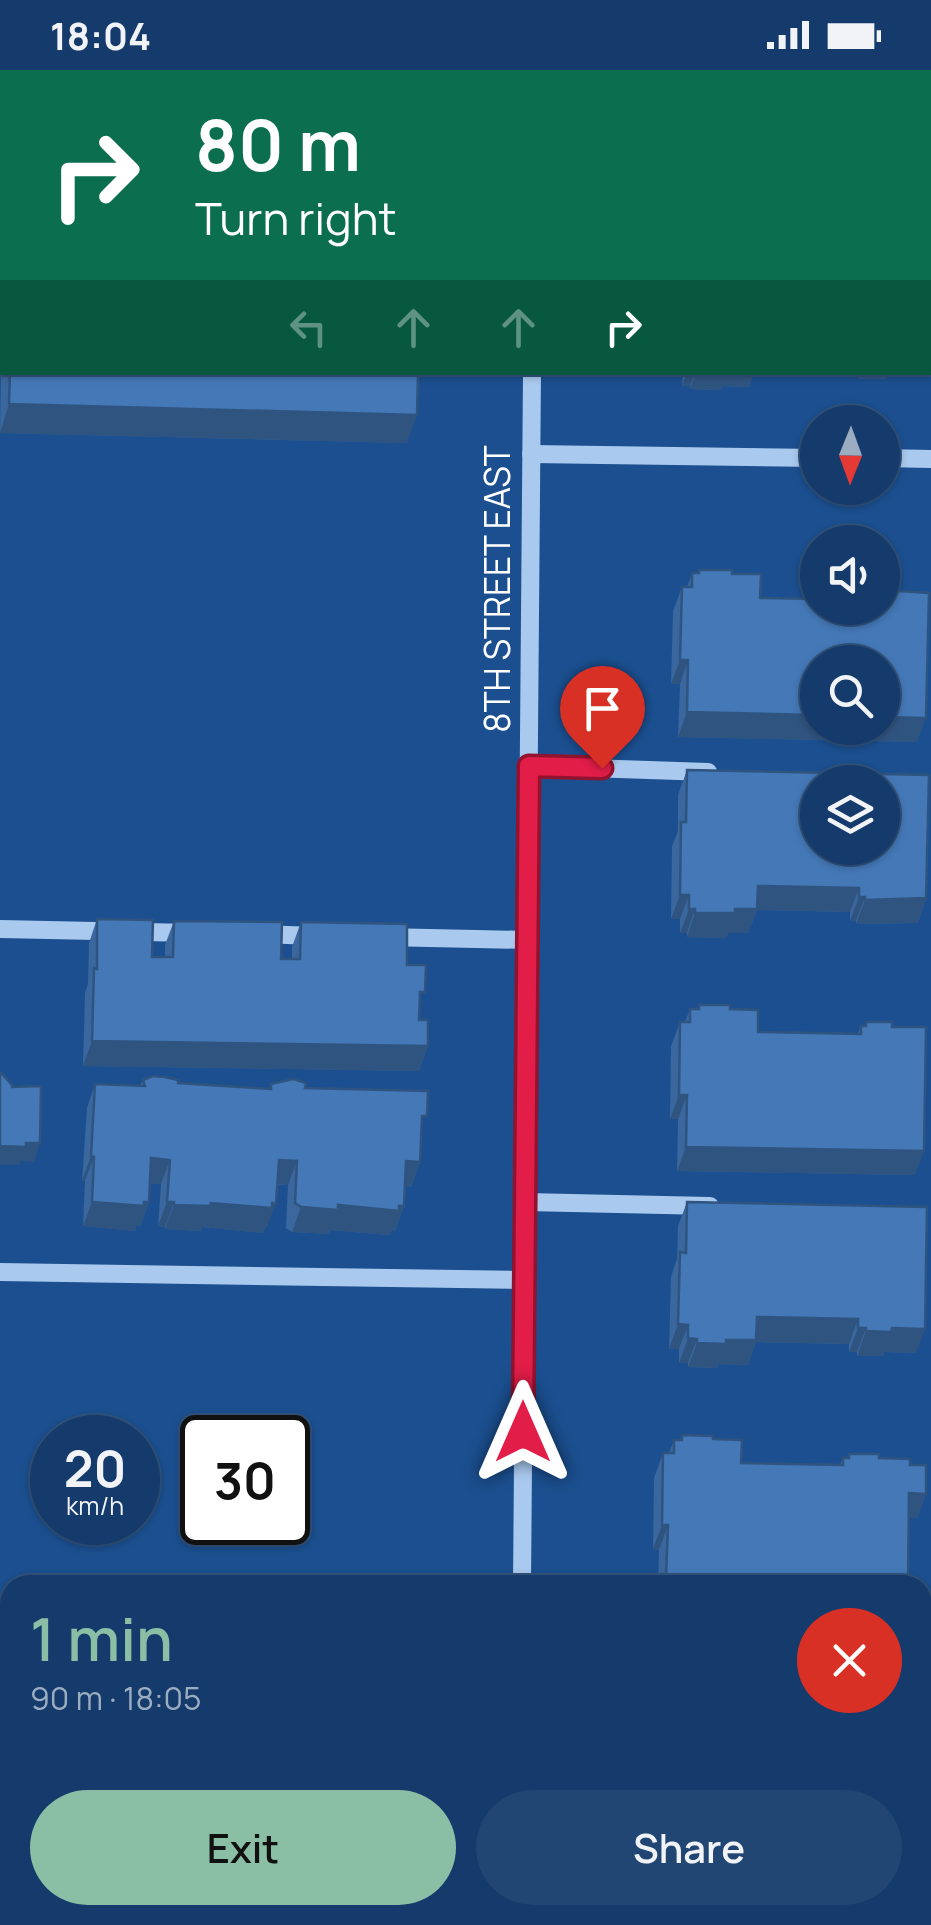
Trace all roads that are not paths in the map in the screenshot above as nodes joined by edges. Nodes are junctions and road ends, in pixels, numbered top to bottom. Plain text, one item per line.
1 (532, 375) edge
2 (531, 454) junction
3 (800, 458) edge
4 (900, 458) edge
5 (931, 459) edge
6 (529, 766) junction
7 (722, 772) edge
8 (0, 929) edge
9 (328, 936) edge
10 (366, 937) edge
11 (527, 940) junction
12 (525, 1202) junction
13 (737, 1206) edge
14 (0, 1272) edge
15 (524, 1280) junction
16 (522, 1575) edge

1 - 2 street, 8TH STREET EAST
2 - 3 street
2 - 6 street, 8TH STREET EAST
4 - 5 street
6 - 7 street
6 - 11 street, 8TH STREET EAST
8 - 9 street
10 - 11 street
11 - 12 street, 8TH STREET EAST
12 - 13 street
12 - 15 street, 8TH STREET EAST
14 - 15 street
15 - 16 street, 8TH STREET EAST

